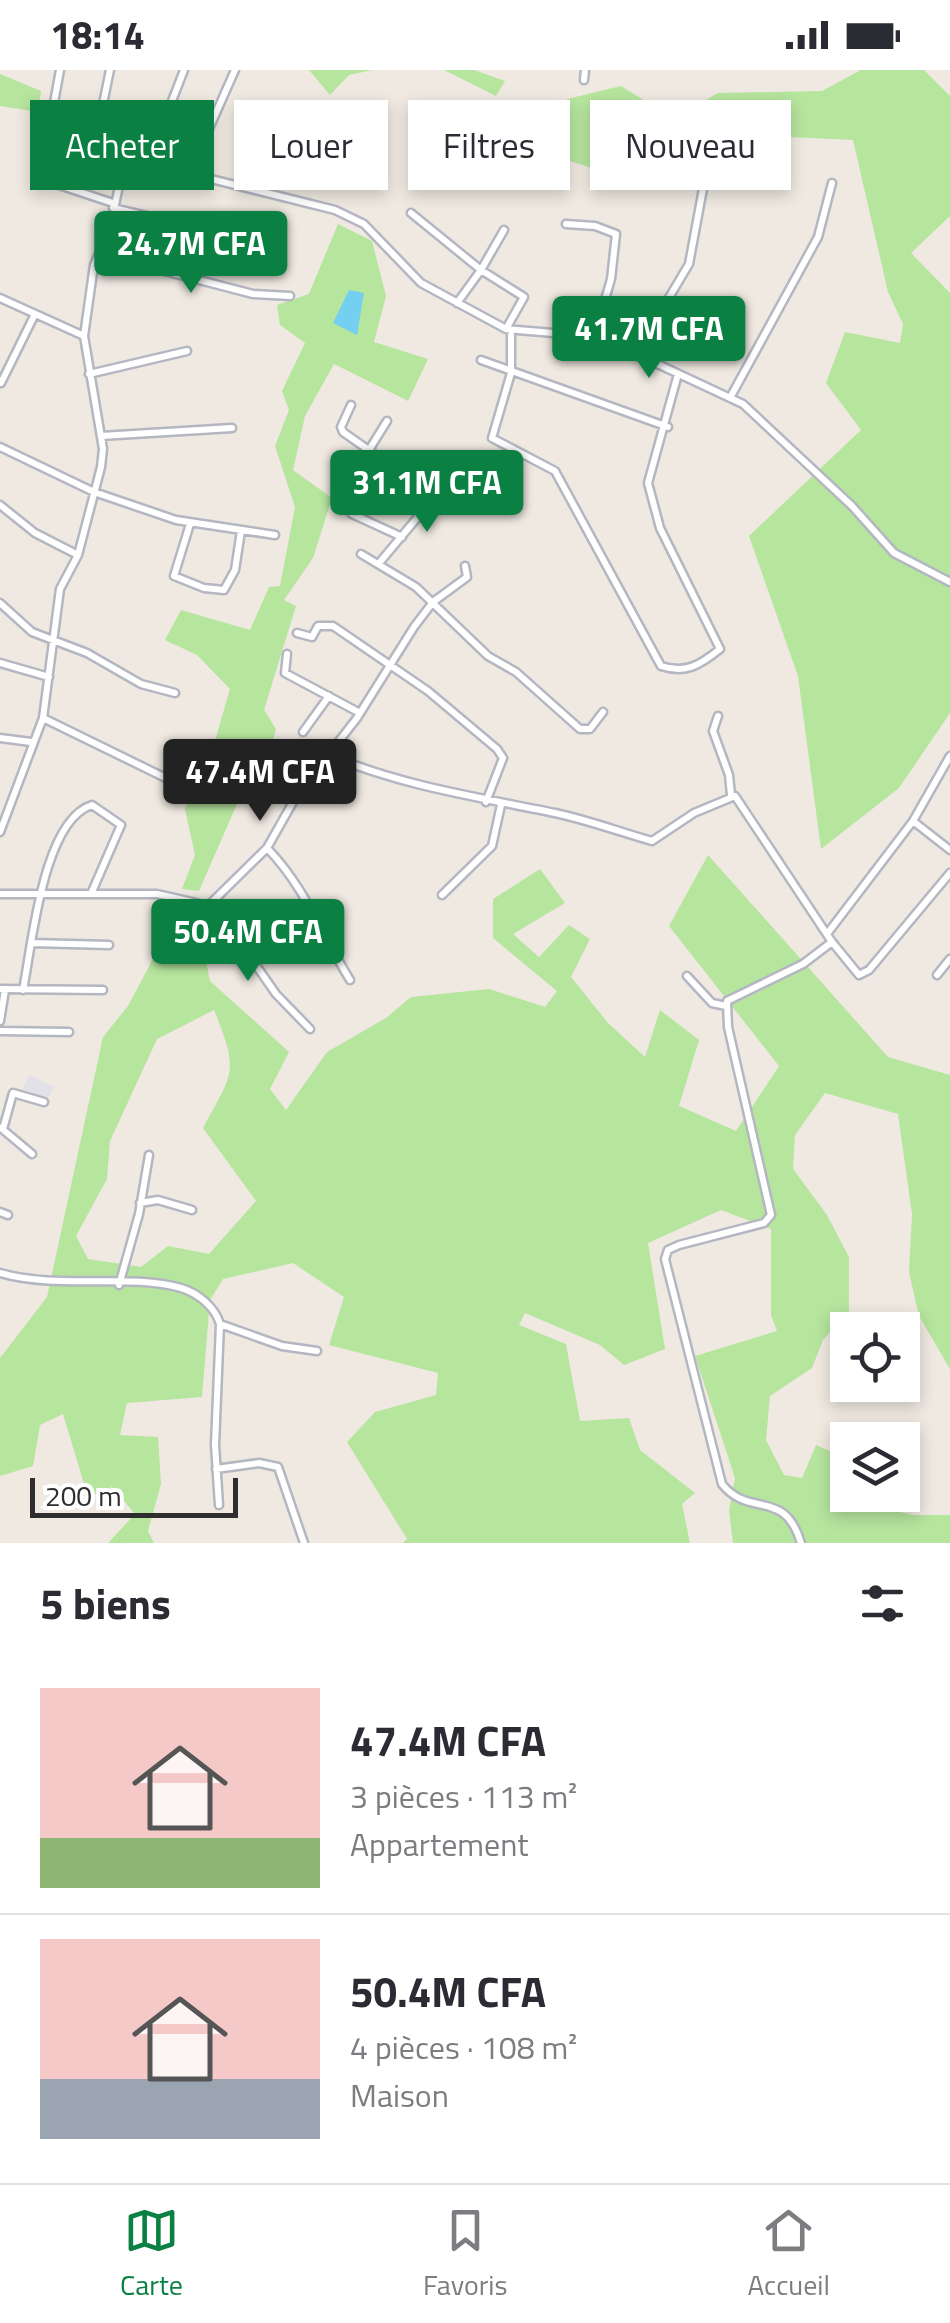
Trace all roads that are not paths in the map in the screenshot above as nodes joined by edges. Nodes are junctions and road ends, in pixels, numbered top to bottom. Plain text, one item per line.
1 (60, 70) edge
2 (110, 70) edge
3 (184, 70) edge
4 (235, 70) edge
5 (584, 70) edge
6 (584, 80) dead end
7 (54, 100) edge
8 (104, 100) edge
9 (172, 100) edge
10 (214, 119) edge
11 (214, 180) edge
12 (832, 182) dead end
13 (71, 190) edge
14 (117, 190) edge
15 (703, 190) edge
16 (113, 205) junction
17 (411, 213) dead end
18 (566, 224) dead end
19 (504, 230) dead end
20 (281, 247) dead end
21 (99, 254) junction
22 (481, 270) junction
23 (290, 296) dead end
24 (0, 298) edge
25 (457, 303) junction
26 (34, 314) junction
27 (509, 332) junction
28 (84, 336) junction
29 (593, 341) junction
30 (187, 352) dead end
31 (635, 355) junction
32 (480, 360) dead end
33 (511, 373) junction
34 (90, 374) junction
35 (678, 374) junction
36 (1, 382) edge
37 (729, 398) junction
38 (352, 404) dead end
39 (386, 421) dead end
40 (668, 427) junction
41 (232, 428) dead end
42 (102, 436) junction
43 (0, 447) edge
44 (368, 450) junction
45 (94, 492) junction
46 (0, 505) edge
47 (352, 514) dead end
48 (190, 524) junction
49 (241, 531) junction
50 (275, 535) dead end
51 (402, 537) junction
52 (78, 554) junction
53 (361, 554) dead end
54 (380, 562) junction
55 (466, 566) dead end
56 (950, 582) edge
57 (433, 602) junction
58 (0, 603) edge
59 (296, 633) dead end
60 (54, 642) junction
61 (287, 654) dead end
62 (0, 663) edge
63 (390, 664) junction
64 (48, 677) junction
65 (174, 692) dead end
66 (328, 696) junction
67 (360, 712) junction
68 (603, 712) dead end
69 (718, 716) dead end
70 (43, 718) junction
71 (302, 732) dead end
72 (0, 738) edge
73 (31, 742) junction
74 (329, 756) junction
75 (950, 756) edge
76 (176, 783) dead end
77 (730, 795) junction
78 (486, 802) junction
79 (501, 805) junction
80 (913, 822) junction
81 (0, 832) edge
82 (268, 848) junction
83 (950, 850) edge
84 (950, 874) edge
85 (0, 894) edge
86 (42, 894) junction
87 (91, 894) junction
88 (442, 896) dead end
89 (206, 908) junction
90 (829, 938) junction
91 (32, 944) junction
92 (110, 945) dead end
93 (950, 959) edge
94 (687, 976) dead end
95 (937, 976) dead end
96 (350, 980) dead end
97 (2, 989) edge
98 (24, 990) junction
99 (104, 990) dead end
100 (726, 1006) junction
101 (0, 1021) edge
102 (310, 1030) dead end
103 (0, 1031) edge
104 (69, 1032) dead end
105 (44, 1102) dead end
106 (2, 1128) edge
107 (32, 1154) dead end
108 (149, 1155) dead end
109 (140, 1203) junction
110 (192, 1210) dead end
111 (0, 1273) edge
112 (119, 1284) junction
113 (220, 1324) junction
114 (316, 1351) dead end
115 (216, 1469) junction
116 (218, 1505) dead end
117 (304, 1543) edge
118 (801, 1543) edge

1 - 7 street
2 - 8 street
3 - 9 street
4 - 10 street
5 - 6 street
11 - 25 street
12 - 37 street
13 - 16 street
14 - 16 street
15 - 31 street
16 - 20 street
16 - 21 street
17 - 22 street
18 - 29 street
19 - 22 street
21 - 23 street
21 - 28 street
22 - 25 street
22 - 27 street
24 - 26 street
25 - 27 street
26 - 28 street
26 - 36 street
27 - 29 street
27 - 33 street
28 - 34 street
29 - 31 street
30 - 34 street
31 - 35 street
32 - 33 street
33 - 40 street
33 - 40 street
34 - 42 street
35 - 37 street
35 - 40 street
37 - 56 street
38 - 44 street
39 - 44 street
41 - 42 street
42 - 45 street
43 - 45 street
44 - 51 street
45 - 48 street
45 - 52 street
46 - 52 street
47 - 51 street
48 - 49 street
48 - 49 street
49 - 50 street
51 - 54 street
52 - 60 street
53 - 54 street
54 - 57 street
55 - 57 street
57 - 63 street
57 - 68 street
58 - 60 street
59 - 63 street
60 - 64 street
60 - 65 street
61 - 66 street
62 - 64 street
63 - 67 street
63 - 78 street
64 - 70 street
66 - 67 street
66 - 71 street
67 - 74 street
69 - 77 street
70 - 73 street
70 - 76 street
72 - 73 street
73 - 81 street
74 - 78 street
74 - 82 street
75 - 80 street
77 - 79 street
77 - 90 street
78 - 79 street
79 - 88 street
80 - 83 street
80 - 90 street
82 - 89 street
82 - 96 street
84 - 90 street
85 - 86 street
86 - 87 street
86 - 87 street
86 - 91 street
87 - 89 street
89 - 102 street
90 - 100 street
91 - 92 street
91 - 98 street
93 - 95 street
94 - 100 street
97 - 98 street
97 - 101 street
98 - 99 street
100 - 118 street
103 - 104 street
105 - 106 street
106 - 107 street
108 - 109 street
109 - 110 street
109 - 112 street
111 - 112 street
112 - 113 street
113 - 114 street
113 - 115 street
115 - 116 street
115 - 117 street

